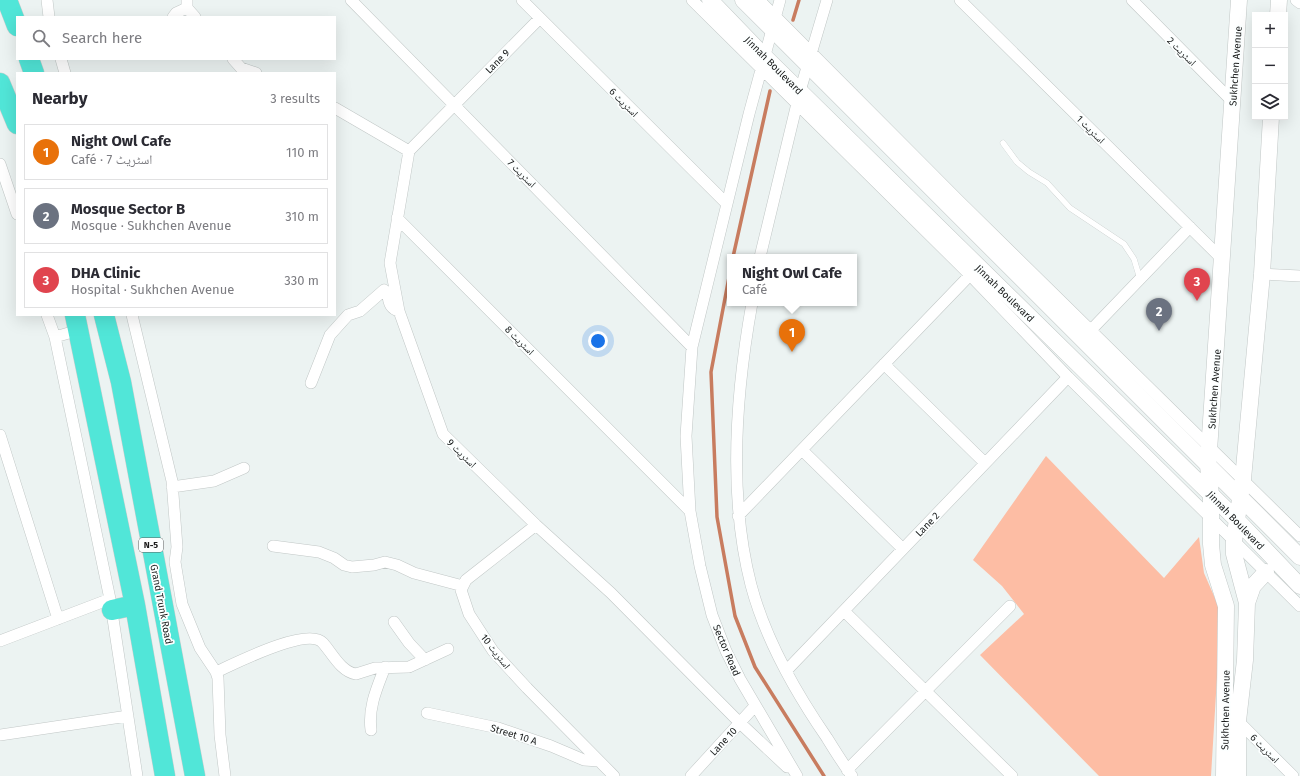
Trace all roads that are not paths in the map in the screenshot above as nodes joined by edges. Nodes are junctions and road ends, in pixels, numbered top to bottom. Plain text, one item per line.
1 (7, 0) edge
2 (47, 0) edge
3 (351, 0) edge
4 (522, 0) edge
5 (692, 0) edge
6 (710, 0) edge
7 (743, 0) edge
8 (760, 0) edge
9 (780, 0) edge
10 (827, 0) edge
11 (960, 0) edge
12 (1132, 0) edge
13 (1239, 0) edge
14 (1279, 0) edge
15 (1296, 0) edge
16 (1300, 3) edge
17 (187, 4) edge
18 (1278, 12) edge
19 (49, 16) edge
20 (174, 16) edge
21 (195, 16) edge
22 (540, 18) junction
23 (16, 23) edge
24 (774, 23) junction
25 (810, 58) junction
26 (29, 60) edge
27 (61, 60) edge
28 (235, 60) edge
29 (763, 63) junction
30 (34, 72) edge
31 (65, 72) edge
32 (253, 72) edge
33 (0, 83) edge
34 (799, 98) junction
35 (1232, 101) junction
36 (454, 105) junction
37 (336, 109) edge
38 (1271, 120) edge
39 (16, 122) edge
40 (1003, 143) dead end
41 (408, 152) junction
42 (0, 164) edge
43 (727, 204) junction
44 (16, 211) edge
45 (397, 218) junction
46 (1190, 227) junction
47 (761, 254) edge
48 (1222, 259) junction
49 (1262, 274) junction
50 (970, 275) junction
51 (1300, 276) edge
52 (1140, 280) junction
53 (752, 306) edge
54 (398, 311) junction
55 (48, 316) edge
56 (104, 316) edge
57 (132, 316) edge
58 (77, 323) edge
59 (1091, 330) junction
60 (55, 337) junction
61 (692, 347) junction
62 (884, 364) junction
63 (1129, 376) junction
64 (1068, 377) junction
65 (311, 383) dead end
66 (1105, 401) junction
67 (0, 435) edge
68 (1210, 448) junction
69 (802, 450) junction
70 (985, 463) junction
71 (1208, 466) junction
72 (244, 468) dead end
73 (1243, 479) junction
74 (172, 487) junction
75 (1211, 494) junction
76 (1239, 497) junction
77 (690, 511) junction
78 (738, 516) junction
79 (1210, 517) junction
80 (1237, 520) junction
81 (536, 525) junction
82 (1300, 536) edge
83 (1234, 540) junction
84 (273, 546) dead end
85 (903, 549) junction
86 (1300, 557) edge
87 (154, 560) junction
88 (175, 562) junction
89 (1266, 572) junction
90 (463, 586) junction
91 (1300, 586) edge
92 (1247, 603) junction
93 (111, 604) junction
94 (135, 605) junction
95 (1010, 606) dead end
96 (1300, 606) edge
97 (844, 611) junction
98 (58, 619) junction
99 (394, 622) dead end
100 (0, 641) edge
101 (448, 649) dead end
102 (425, 660) junction
103 (385, 667) junction
104 (786, 671) junction
105 (216, 672) junction
106 (925, 691) junction
107 (754, 706) junction
108 (427, 713) dead end
109 (128, 716) junction
110 (1238, 721) junction
111 (740, 723) junction
112 (371, 730) dead end
113 (0, 736) edge
114 (599, 761) junction
115 (849, 773) edge
116 (137, 776) edge
117 (165, 776) edge
118 (195, 776) edge
119 (225, 776) edge
120 (614, 776) edge
121 (691, 776) edge
122 (796, 776) edge
123 (1012, 776) edge
124 (1224, 776) edge
125 (1238, 776) edge
126 (1293, 776) edge

1 - 23 highway
2 - 19 street
3 - 36 street, اسٹریٹ 7
4 - 22 street, اسٹریٹ 6
5 - 29 street
6 - 29 street, Jinnah Boulevard
7 - 24 street, Jinnah Boulevard
8 - 24 street
9 - 24 street, Sector Road
10 - 25 street
11 - 46 street, اسٹریٹ 1
12 - 35 street, اسٹریٹ 2
13 - 35 street, Sukhchen Avenue
14 - 18 street
15 - 16 street
17 - 20 street
17 - 21 street
22 - 36 street, Lane 9
22 - 43 street, اسٹریٹ 6
24 - 25 street, Jinnah Boulevard
24 - 29 street, Sector Road
25 - 34 street
25 - 59 street
25 - 63 street, Jinnah Boulevard
26 - 30 highway
27 - 31 street
28 - 32 street
29 - 34 street, Jinnah Boulevard
29 - 43 street, Sector Road
33 - 39 highway
34 - 47 street
34 - 50 street
34 - 66 street, Jinnah Boulevard
35 - 48 street, Sukhchen Avenue
36 - 41 street
36 - 61 street, اسٹریٹ 7
37 - 41 street
38 - 49 street, Sukhchen Avenue
40 - 52 lane
41 - 45 street
42 - 44 street
43 - 61 street, Sector Road
45 - 54 street, اسٹریٹ 9
45 - 77 street, اسٹریٹ 8
46 - 48 street, اسٹریٹ 1
46 - 52 street
48 - 68 street, Sukhchen Avenue
49 - 51 street
49 - 73 street, Sukhchen Avenue
50 - 62 street
50 - 64 street
52 - 59 street
53 - 78 street
54 - 65 street
54 - 81 street, اسٹریٹ 9
55 - 60 street
56 - 87 highway, Grand Trunk Road / N-5
57 - 74 street
58 - 60 street
58 - 94 highway, N-5
59 - 63 street
60 - 93 street
61 - 77 street, Sector Road
62 - 69 street
62 - 70 street
63 - 68 street
63 - 71 street, Jinnah Boulevard
64 - 66 street
64 - 70 street, Lane 2
66 - 75 street, Jinnah Boulevard
66 - 79 street
67 - 98 street
68 - 71 street, Sukhchen Avenue
68 - 73 street
69 - 78 street
69 - 85 street
70 - 85 street, Lane 2
71 - 75 street, Sukhchen Avenue
71 - 76 street, Jinnah Boulevard
72 - 74 street
73 - 76 street, Sukhchen Avenue
73 - 82 street
74 - 88 street
75 - 79 street, Sukhchen Avenue
75 - 80 street, Jinnah Boulevard
76 - 80 street, Sukhchen Avenue
76 - 86 street, Jinnah Boulevard
77 - 107 street, Sector Road
78 - 104 street
79 - 83 street
79 - 124 street, Sukhchen Avenue
80 - 83 street, Sukhchen Avenue
80 - 91 street, Jinnah Boulevard
81 - 90 street
81 - 111 street, اسٹریٹ 9
83 - 89 street
83 - 92 street, Sukhchen Avenue
84 - 90 street
85 - 97 street, Lane 2
87 - 88 street
87 - 118 highway, Grand Trunk Road / N-5
88 - 105 street
89 - 92 street
89 - 96 street
90 - 114 street, اسٹریٹ 10
92 - 110 street, Sukhchen Avenue
93 - 94 highway
93 - 98 street
93 - 109 street
94 - 117 highway, N-5
95 - 106 street
97 - 104 street, Lane 2
97 - 106 street
98 - 100 street
99 - 102 street
101 - 102 street
102 - 103 street
103 - 105 street
103 - 112 street
104 - 115 street
105 - 119 street
106 - 115 street
106 - 123 street
107 - 111 street, Lane 10
107 - 122 street, Sector Road
108 - 114 street, Street 10 A
109 - 113 street
109 - 116 street
110 - 125 street, Sukhchen Avenue
110 - 126 street, اسٹریٹ 6
111 - 121 street, Lane 10
111 - 122 street, اسٹریٹ 9
114 - 120 street, اسٹریٹ 10

